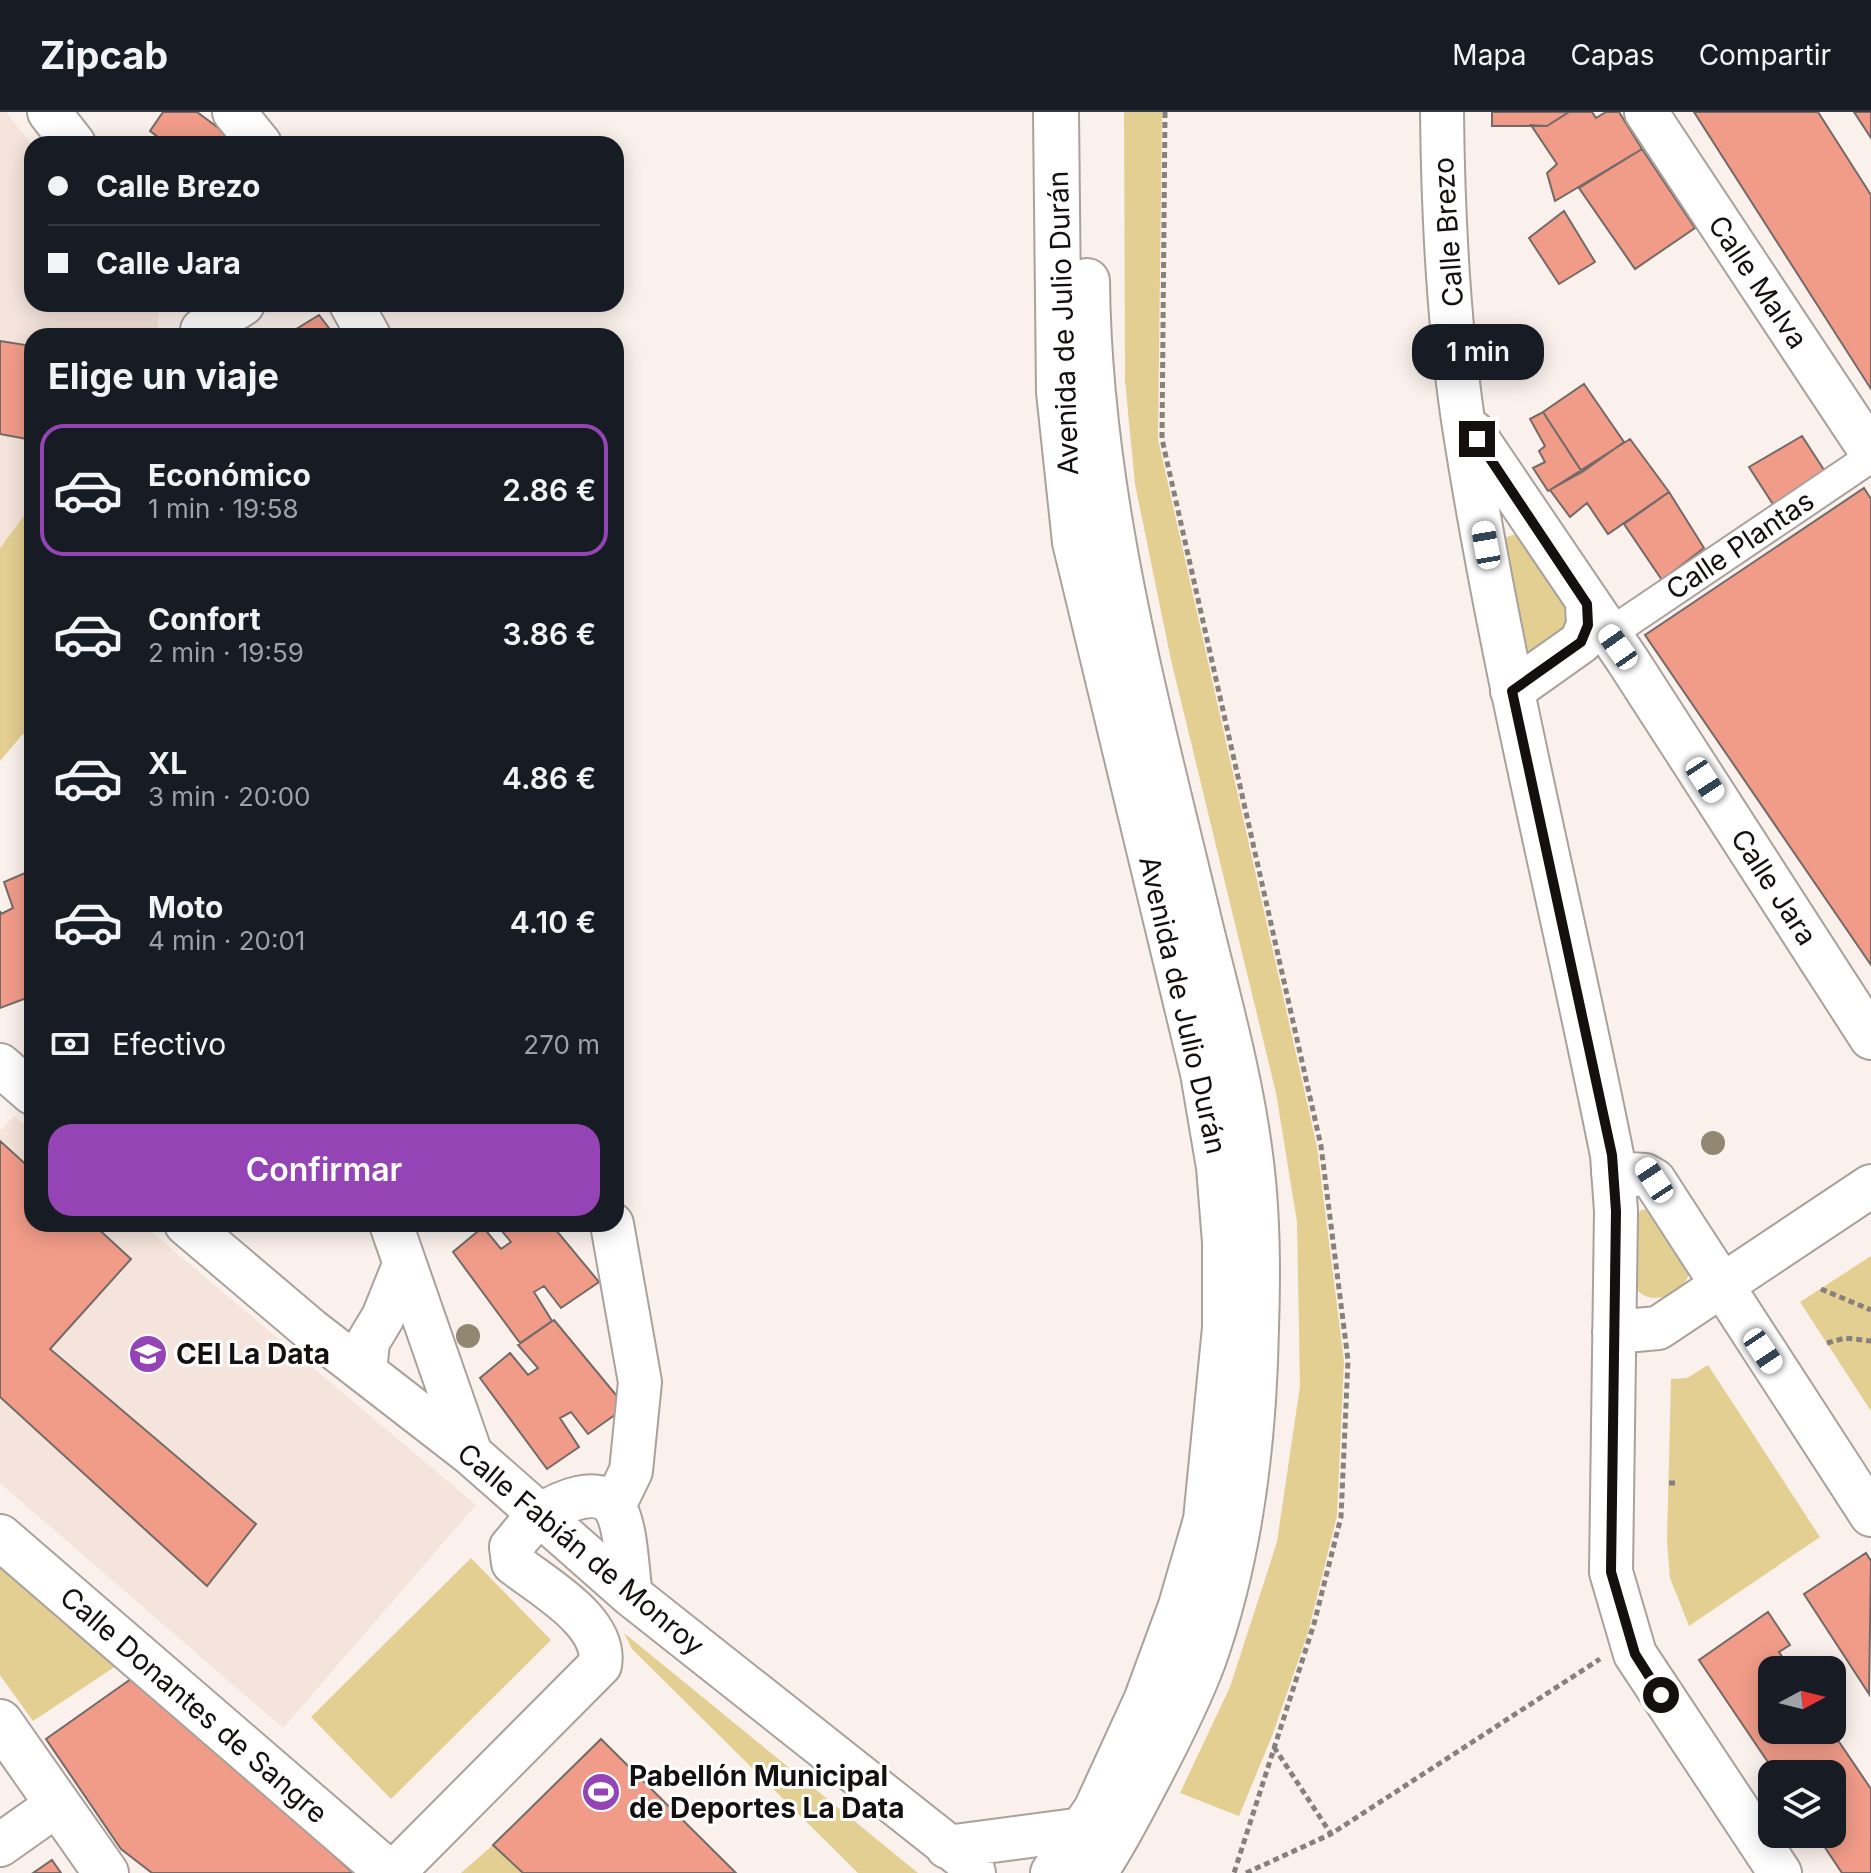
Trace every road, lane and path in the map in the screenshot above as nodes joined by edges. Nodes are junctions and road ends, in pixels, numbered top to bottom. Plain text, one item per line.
1 (49, 112) edge
2 (234, 112) edge
3 (1056, 112) edge
4 (1085, 112) edge
5 (1442, 112) edge
6 (1646, 112) edge
7 (68, 136) edge
8 (254, 136) edge
9 (225, 312) edge
10 (200, 323) edge
11 (1463, 418) junction
12 (1871, 454) edge
13 (1534, 525) junction
14 (1486, 545) junction
15 (1608, 633) junction
16 (1512, 691) junction
17 (1871, 1038) edge
18 (0, 1065) edge
19 (24, 1086) edge
20 (1600, 1096) junction
21 (1613, 1173) junction
22 (1654, 1180) junction
23 (1871, 1186) edge
24 (195, 1232) edge
25 (394, 1232) edge
26 (613, 1232) edge
27 (404, 1265) junction
28 (1720, 1286) junction
29 (1821, 1289) dead end
30 (1871, 1310) edge
31 (383, 1317) junction
32 (311, 1330) junction
33 (1614, 1332) junction
34 (1871, 1341) edge
35 (1827, 1343) dead end
36 (435, 1350) junction
37 (376, 1380) junction
38 (471, 1454) junction
39 (1669, 1483) dead end
40 (1677, 1483) dead end
41 (614, 1506) junction
42 (541, 1515) junction
43 (1871, 1515) edge
44 (0, 1537) edge
45 (631, 1595) junction
46 (1631, 1639) junction
47 (0, 1722) edge
48 (1274, 1747) dead end
49 (58, 1804) junction
50 (1083, 1829) junction
51 (1331, 1834) junction
52 (0, 1845) edge
53 (972, 1864) edge
54 (106, 1873) edge
55 (391, 1873) edge
56 (1053, 1873) edge
57 (1094, 1873) edge
58 (1246, 1873) edge
59 (1780, 1873) edge

1 - 7 street
2 - 8 street
3 - 50 main road, Avenida de Julio Durán
4 - 57 main road, Avenida de Julio Durán
5 - 11 street, Calle Brezo
6 - 12 street, Calle Malva
9 - 10 street
11 - 13 street, Calle Jara
11 - 14 street, Calle Brezo
12 - 15 street, Calle Plantas
13 - 14 street
13 - 15 street, Calle Jara
14 - 16 street, Calle Brezo
15 - 16 street
15 - 17 street, Calle Jara
16 - 20 street, Calle Brezo
18 - 19 street
20 - 21 street, Calle Brezo
20 - 22 street
21 - 22 street
21 - 33 street, Calle Brezo
22 - 28 street
23 - 28 street
24 - 32 street, Calle Fabián de Monroy
25 - 27 street
26 - 41 street
27 - 31 street
27 - 36 street
28 - 33 street
28 - 43 street
29 - 30 path
31 - 32 street
31 - 37 street
32 - 37 street, Calle Fabián de Monroy
33 - 46 street, Calle Brezo
34 - 35 path
36 - 37 street
36 - 38 street
37 - 38 street, Calle Fabián de Monroy
38 - 42 street, Calle Fabián de Monroy
39 - 40 path
41 - 42 street
41 - 45 street
42 - 45 street, Calle Fabián de Monroy
42 - 55 street
44 - 55 main road, Calle Donantes de Sangre
45 - 53 street, Calle Fabián de Monroy
46 - 51 path
46 - 59 street, Calle Brezo
47 - 49 main road
48 - 51 path
49 - 52 street
49 - 54 main road
50 - 53 street
50 - 56 main road, Avenida de Julio Durán
51 - 58 path

